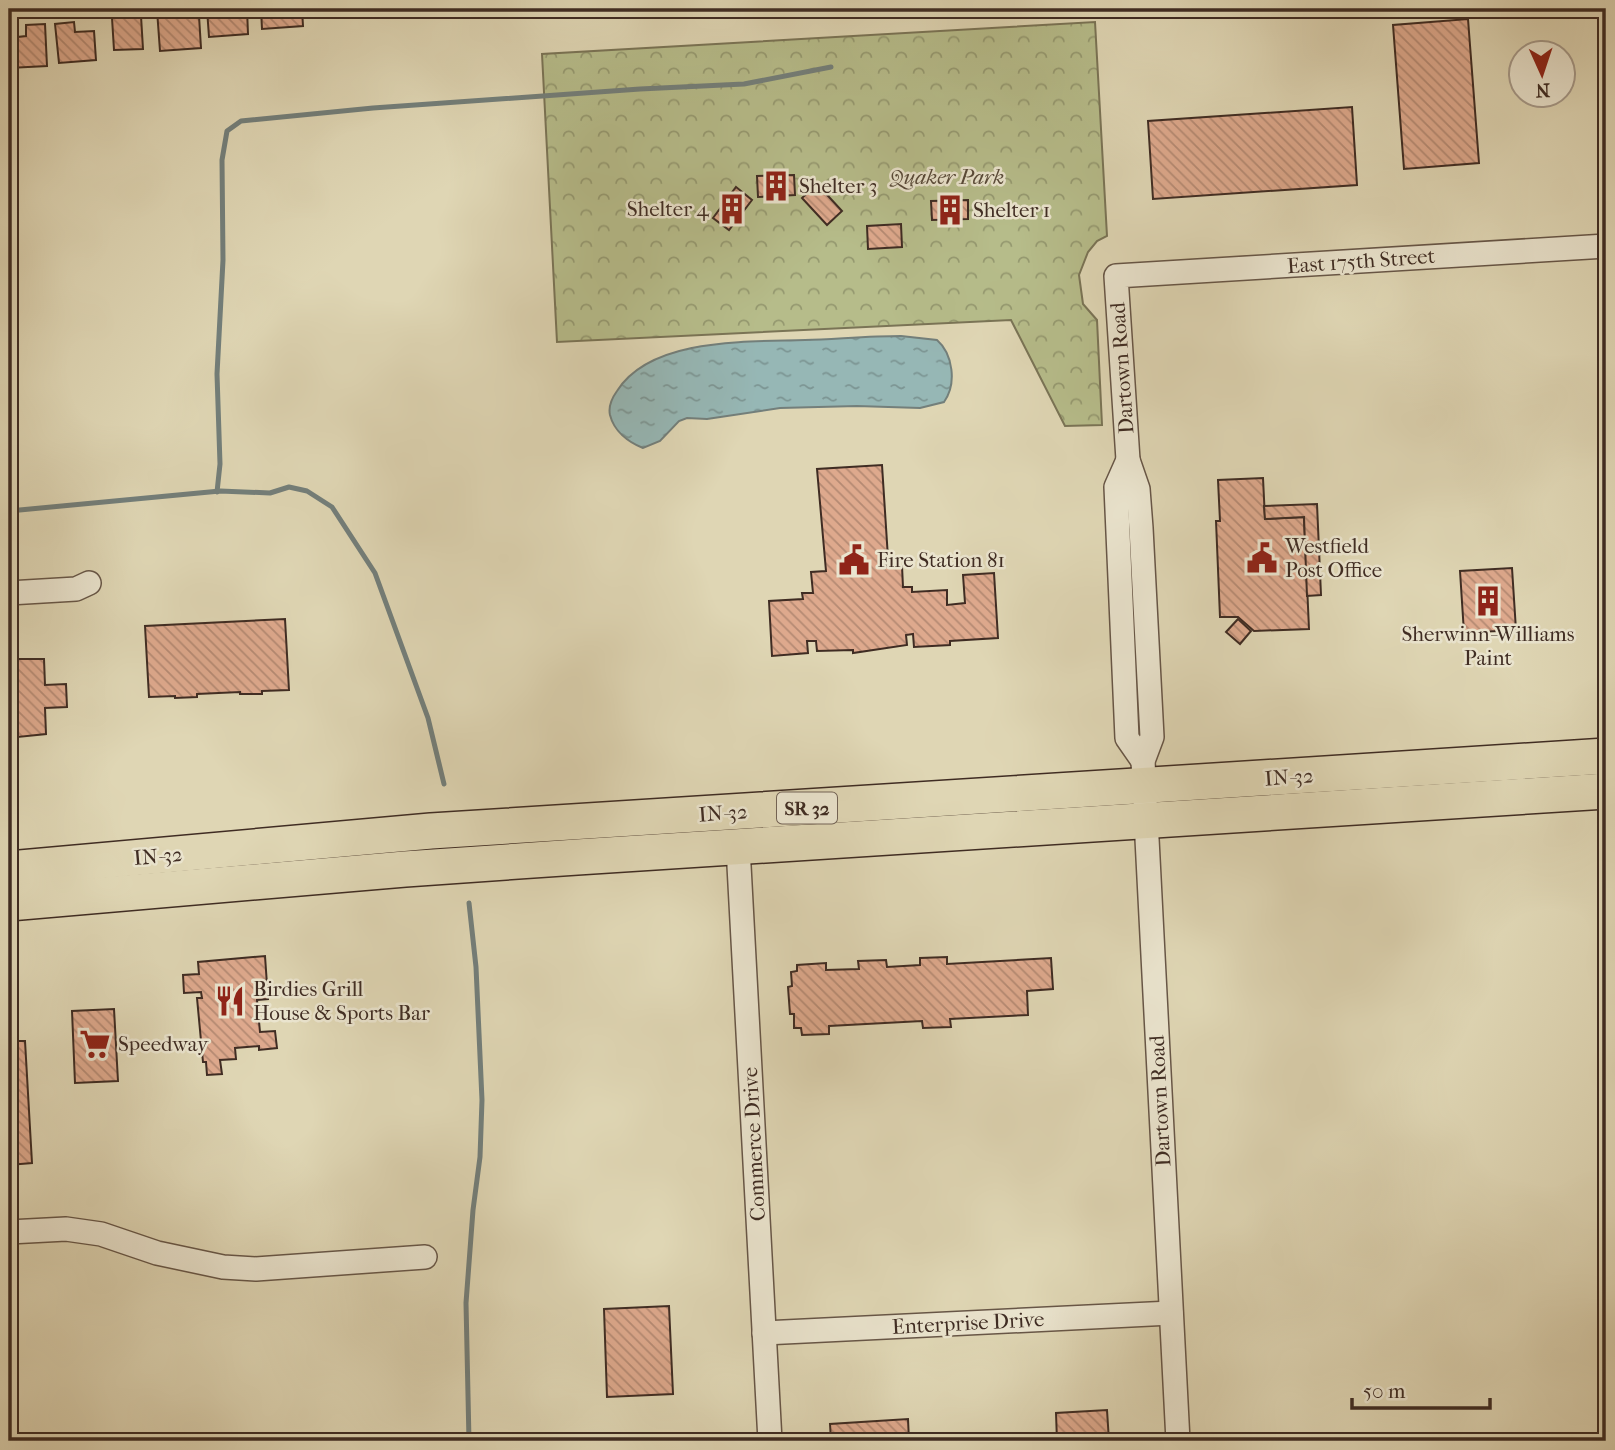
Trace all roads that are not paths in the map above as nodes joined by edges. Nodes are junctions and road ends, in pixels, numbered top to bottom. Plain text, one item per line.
1 (1606, 246) edge
2 (1116, 276) joint
3 (89, 583) dead end
4 (9, 593) edge
5 (1606, 756) edge
6 (1144, 773) junction
7 (1606, 791) edge
8 (1146, 821) junction
9 (738, 846) junction
10 (9, 869) edge
11 (9, 903) edge
12 (9, 1233) edge
13 (425, 1257) dead end
14 (1171, 1313) junction
15 (764, 1333) junction
16 (770, 1441) edge
17 (1178, 1441) edge

1 - 2 street, East 175th Street
2 - 6 street, Dartown Road
3 - 4 street
5 - 6 main road, IN-32 / SR 32
6 - 8 street, Dartown Road
6 - 10 main road, IN-32 / SR 32
7 - 8 main road, IN-32 / SR 32
8 - 9 main road, IN-32 / SR 32
8 - 14 street, Dartown Road
9 - 11 main road, IN-32 / SR 32
9 - 15 street, Commerce Drive
12 - 13 street
14 - 15 street, Enterprise Drive
14 - 17 street, Dartown Road
15 - 16 street, Commerce Drive

